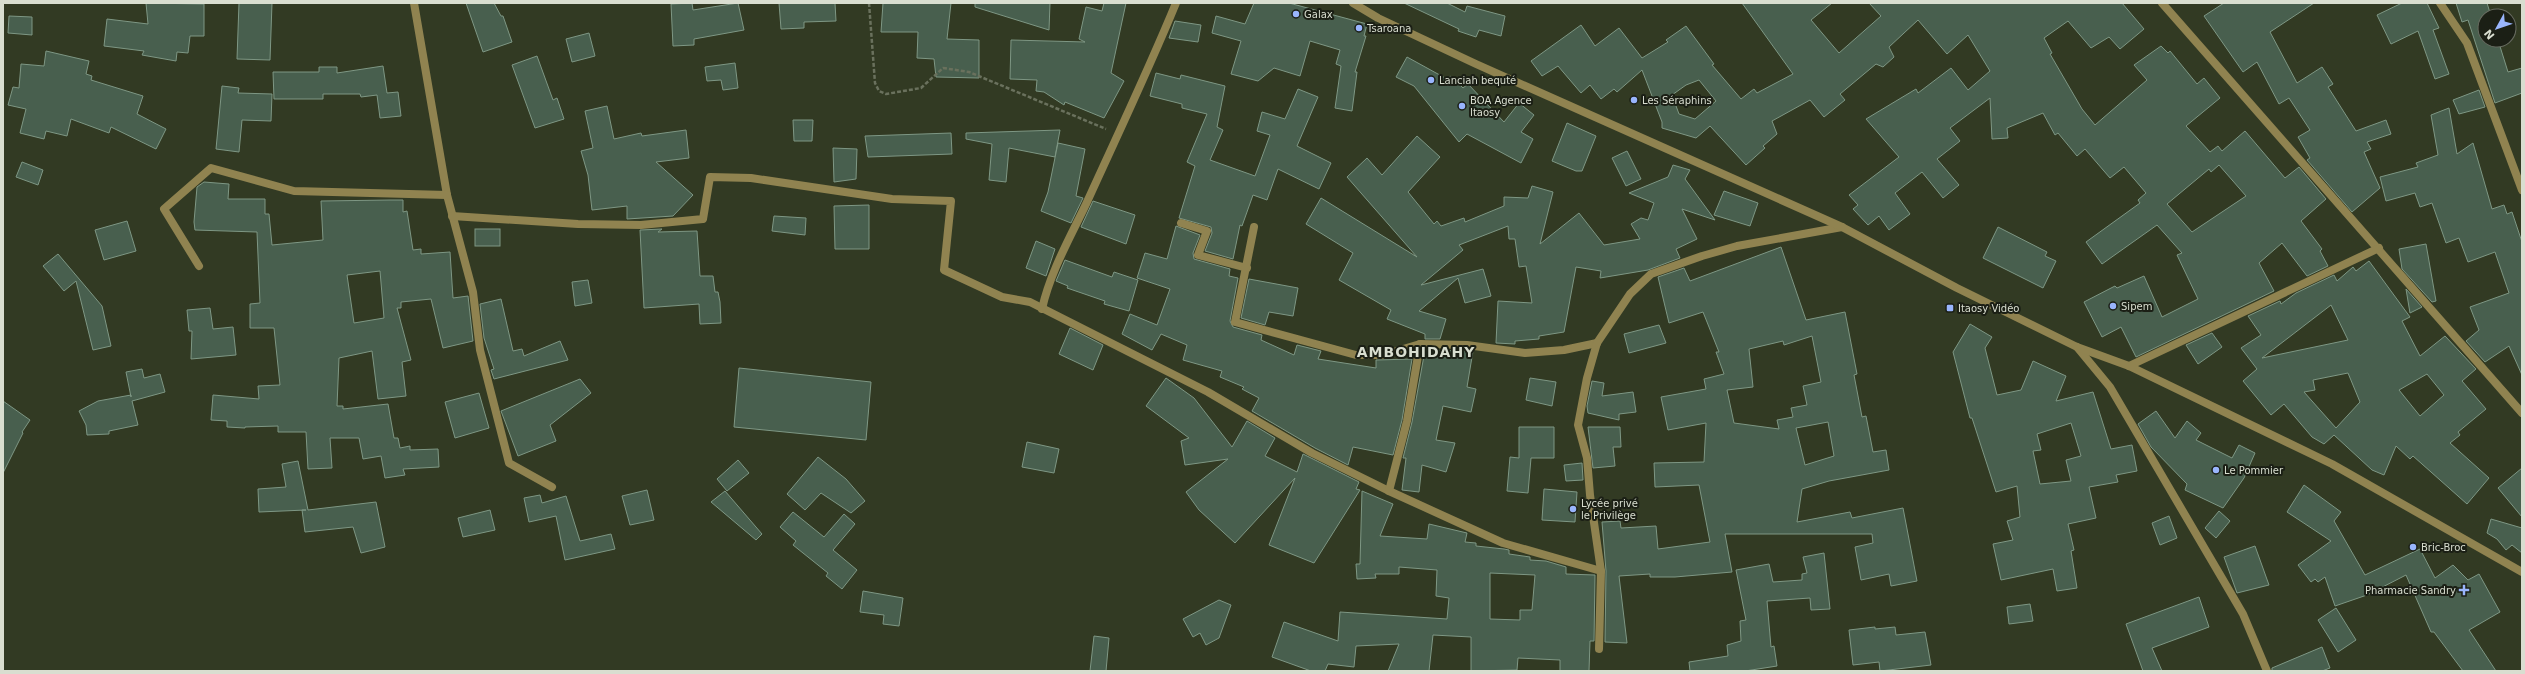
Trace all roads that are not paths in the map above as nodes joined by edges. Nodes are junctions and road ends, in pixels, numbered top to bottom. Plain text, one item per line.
1 (414, 3) edge
2 (1176, 3) edge
3 (1353, 3) edge
4 (2162, 3) edge
5 (2440, 3) edge
6 (2522, 190) edge
7 (447, 195) junction
8 (452, 216) junction
9 (1181, 223) dead end
10 (1254, 227) dead end
11 (1842, 227) junction
12 (2380, 248) junction
13 (198, 266) dead end
14 (1247, 268) junction
15 (1042, 309) junction
16 (1597, 343) junction
17 (1420, 344) junction
18 (2077, 347) junction
19 (2128, 366) junction
20 (2522, 413) edge
21 (552, 487) dead end
22 (1389, 492) junction
23 (1602, 571) junction
24 (2522, 572) edge
25 (1600, 649) dead end
26 (2267, 671) edge

1 - 7 street
2 - 15 street
3 - 11 street
4 - 12 street
5 - 6 street
7 - 8 street
7 - 13 street
8 - 15 street
8 - 21 street
9 - 14 street
10 - 14 street
11 - 16 street
11 - 18 street
12 - 19 street
12 - 20 street
14 - 17 street
15 - 22 street
16 - 17 street
16 - 23 street
17 - 22 street
18 - 19 street
18 - 26 street
19 - 24 street
22 - 23 street
23 - 25 street

